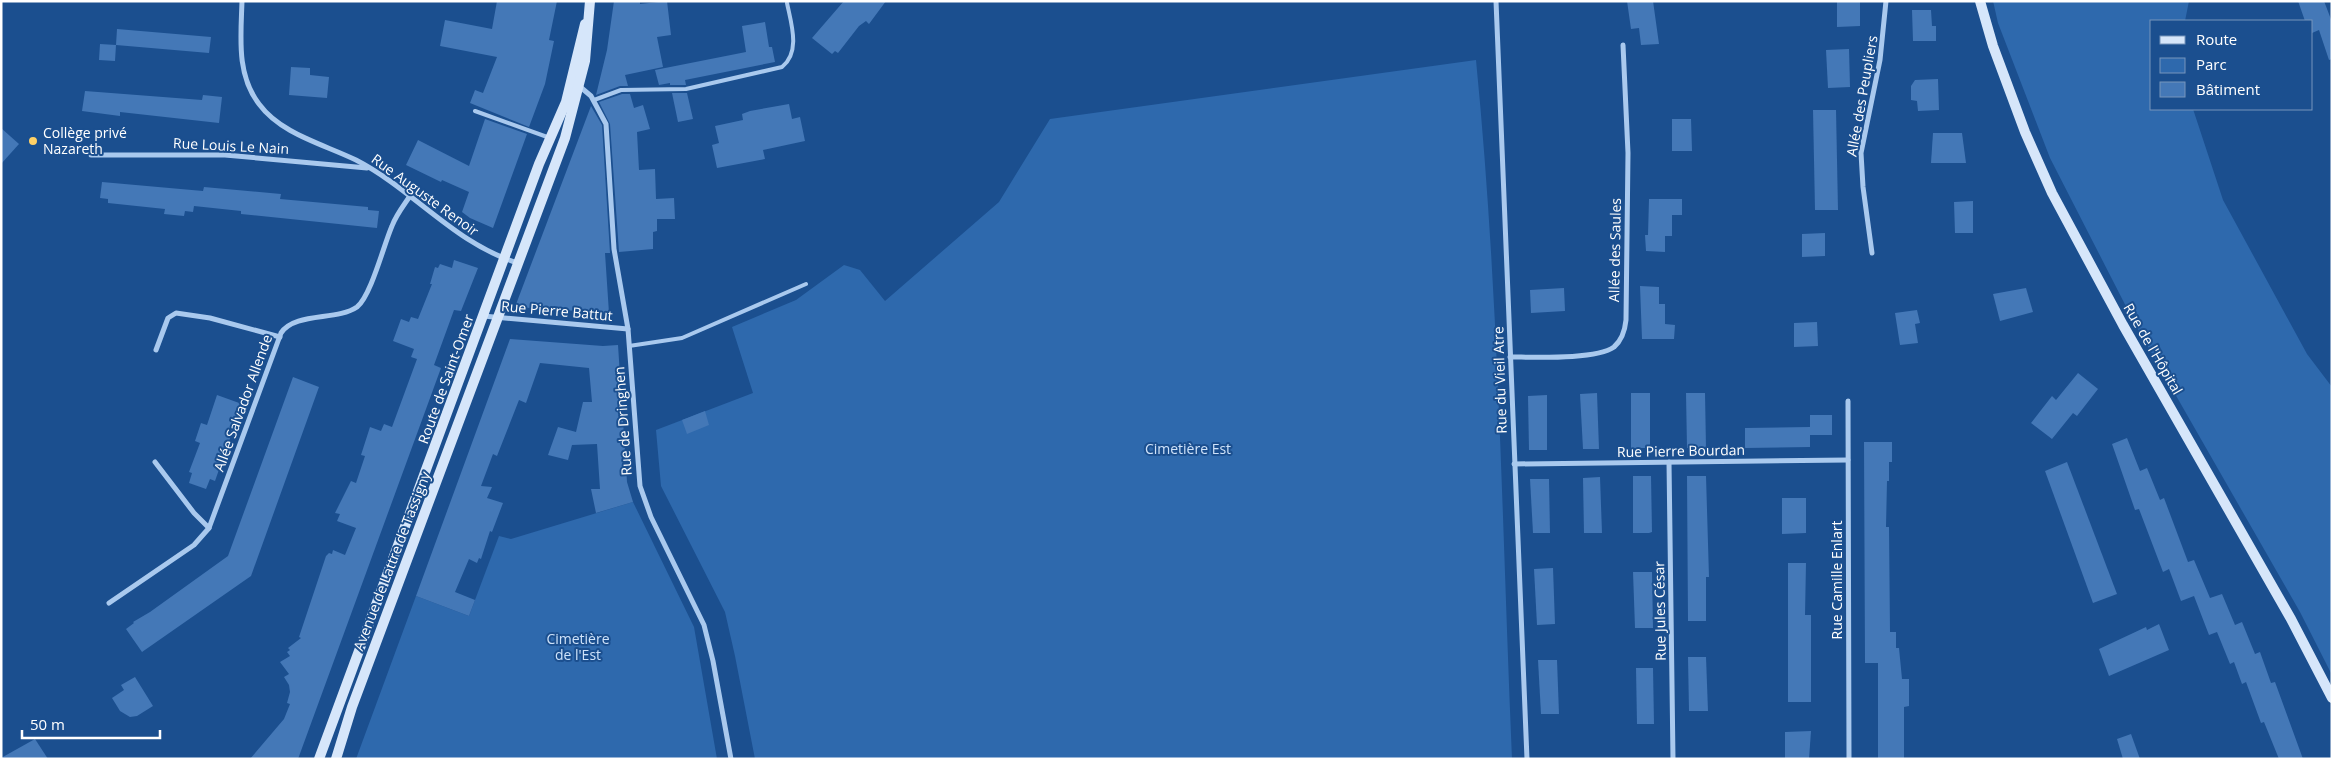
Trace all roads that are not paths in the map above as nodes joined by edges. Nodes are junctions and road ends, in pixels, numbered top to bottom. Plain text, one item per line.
1 (242, 1) edge
2 (1496, 1) edge
3 (1886, 1) edge
4 (1980, 1) edge
5 (787, 3) dead end
6 (589, 4) edge
7 (1623, 45) dead end
8 (576, 83) junction
9 (594, 100) junction
10 (475, 111) dead end
11 (550, 138) junction
12 (91, 156) dead end
13 (370, 168) junction
14 (410, 196) junction
15 (1872, 253) dead end
16 (504, 259) junction
17 (518, 263) junction
18 (806, 284) dead end
19 (483, 316) junction
20 (499, 318) junction
21 (628, 329) junction
22 (280, 337) junction
23 (629, 346) junction
24 (156, 350) dead end
25 (1510, 358) junction
26 (1848, 402) dead end
27 (1848, 460) junction
28 (155, 462) dead end
29 (1669, 462) junction
30 (1514, 464) junction
31 (209, 528) junction
32 (109, 603) dead end
33 (2332, 698) edge
34 (320, 759) edge
35 (336, 759) edge
36 (730, 759) edge
37 (1527, 759) edge
38 (1673, 759) edge
39 (1849, 759) edge

1 - 13 street, Rue Auguste Renoir
2 - 25 street, Rue du Vieil Atre
3 - 15 street, Allée des Peupliers
4 - 33 main road, Rue de l'Hôpital
5 - 9 lane
6 - 8 main road, Route de Saint-Omer
7 - 25 street, Allée des Saules
8 - 9 street, Rue de Dringhen
8 - 11 main road, Route de Saint-Omer
8 - 17 main road, Route de Saint-Omer
9 - 21 street, Rue de Dringhen
10 - 11 lane
11 - 16 main road, Route de Saint-Omer
12 - 13 street, Rue Louis Le Nain
13 - 14 street, Rue Auguste Renoir
14 - 16 street, Rue Auguste Renoir
14 - 22 street, Allée Salvador Allende
16 - 17 street, Rue Auguste Renoir
16 - 19 main road, Route de Saint-Omer
17 - 20 main road, Route de Saint-Omer
18 - 23 lane
19 - 20 street, Rue Pierre Battut
19 - 34 main road, Route de Saint-Omer
20 - 21 street, Rue Pierre Battut
20 - 35 main road, Avenue de Lattre de Tassigny
21 - 23 street, Rue de Dringhen
22 - 24 street
22 - 31 street, Allée Salvador Allende
23 - 36 street, Rue de Dringhen
25 - 30 street, Rue du Vieil Atre
26 - 27 street, Rue Camille Enlart
27 - 29 street, Rue Pierre Bourdan
27 - 39 street, Rue Camille Enlart
28 - 31 street
29 - 30 street, Rue Pierre Bourdan
29 - 38 street, Rue Jules César
30 - 37 street, Rue du Vieil Atre
31 - 32 street, Allée Salvador Allende

